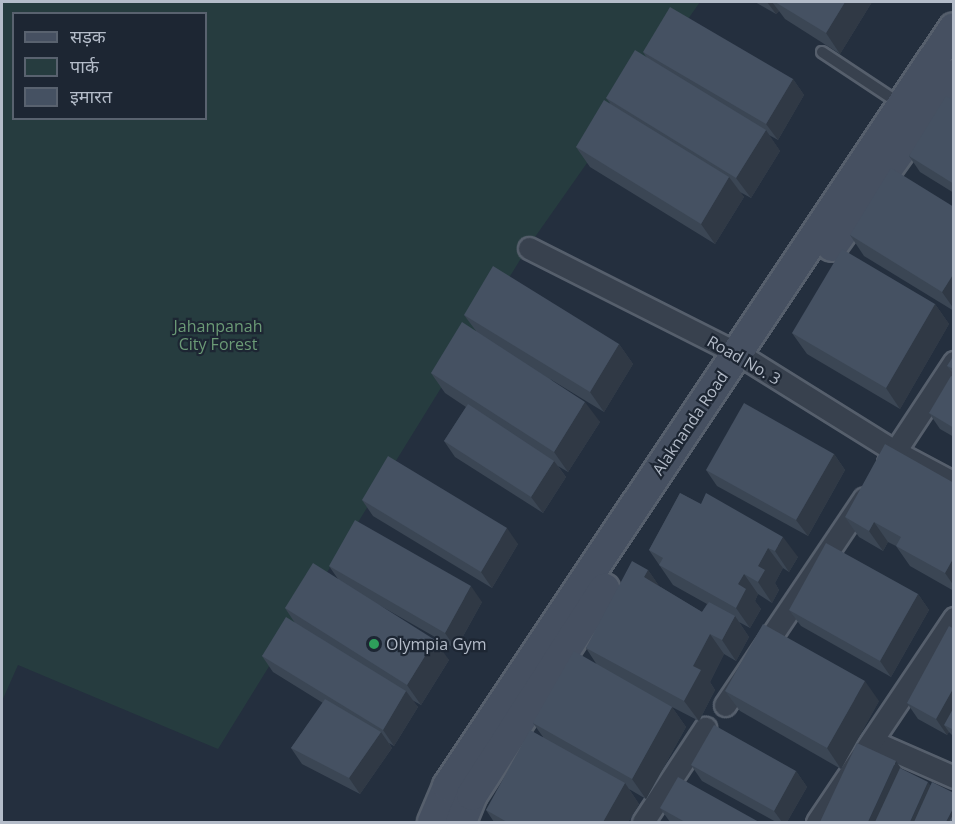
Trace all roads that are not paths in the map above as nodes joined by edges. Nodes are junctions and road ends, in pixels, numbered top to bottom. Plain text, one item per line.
1 (954, 28) edge
2 (822, 52) edge
3 (954, 75) edge
4 (902, 105) junction
5 (529, 248) dead end
6 (743, 357) junction
7 (954, 362) edge
8 (896, 452) junction
9 (954, 483) edge
10 (951, 626) edge
11 (725, 705) edge
12 (705, 728) dead end
13 (872, 741) junction
14 (954, 777) edge
15 (433, 822) edge
16 (461, 822) edge
17 (643, 822) edge
18 (817, 822) edge

1 - 4 street, Alaknanda Road
2 - 4 lane
3 - 6 street
4 - 6 street, Alaknanda Road
5 - 6 street, Road No. 3
6 - 8 street, Road No. 3
6 - 15 street, Alaknanda Road
6 - 16 street
7 - 8 street
8 - 9 street, Road No. 3
8 - 11 street
10 - 13 street
12 - 17 street
13 - 14 street
13 - 18 street

